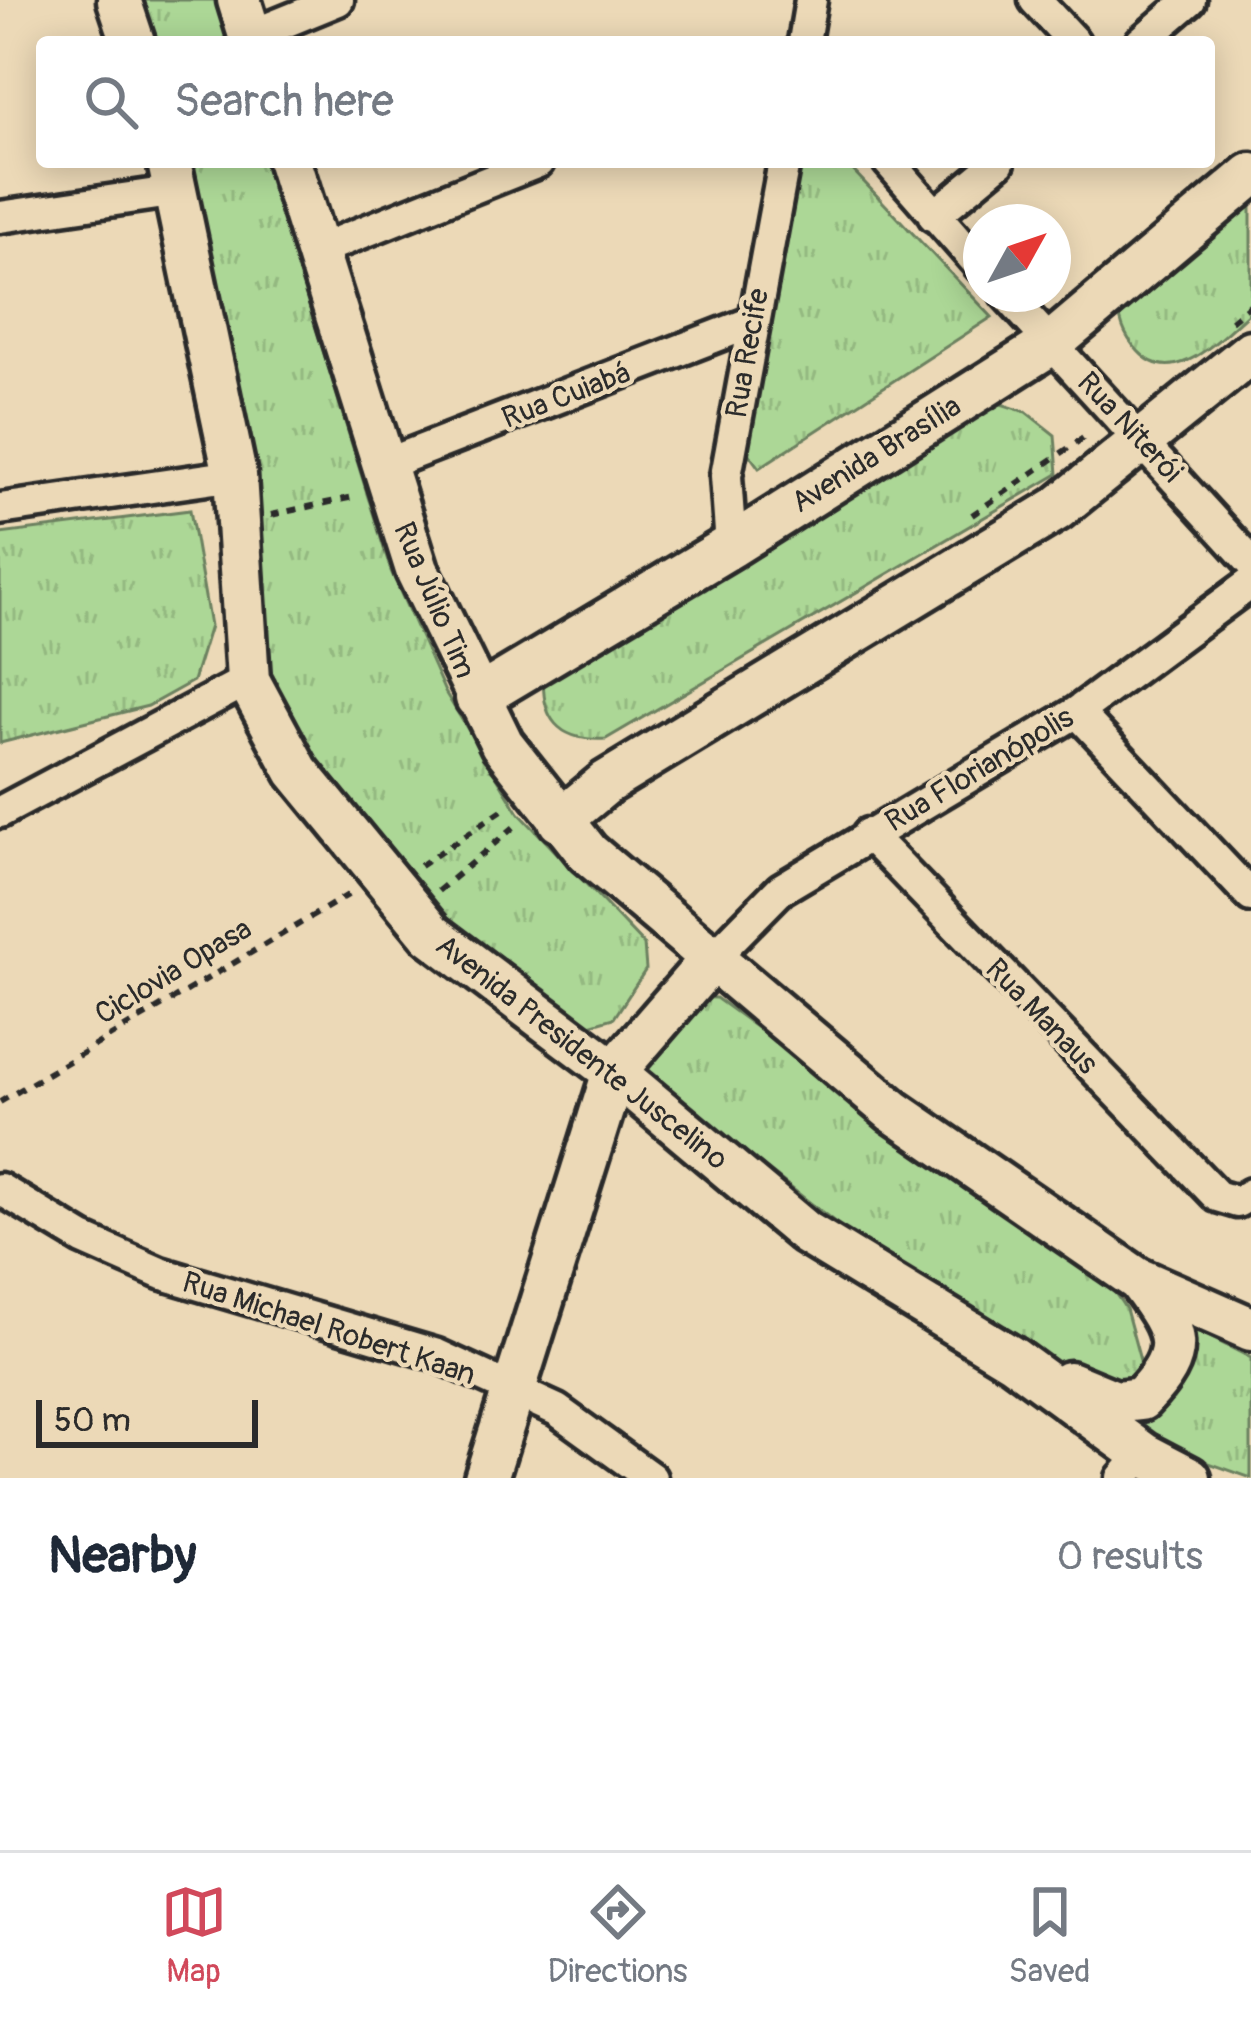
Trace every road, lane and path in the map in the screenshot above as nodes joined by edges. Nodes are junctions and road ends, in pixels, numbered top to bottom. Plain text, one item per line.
1 (119, 0) edge
2 (338, 0) edge
3 (811, 0) edge
4 (1035, 0) edge
5 (1190, 0) edge
6 (247, 26) edge
7 (132, 36) edge
8 (805, 36) edge
9 (1068, 36) edge
10 (1148, 36) edge
11 (291, 168) edge
12 (523, 168) edge
13 (783, 168) edge
14 (894, 168) edge
15 (992, 168) edge
16 (1251, 175) edge
17 (173, 177) edge
18 (934, 216) junction
19 (0, 217) edge
20 (963, 247) edge
21 (316, 250) junction
22 (1023, 312) edge
23 (750, 323) junction
24 (1052, 343) junction
25 (1251, 352) edge
26 (1144, 441) junction
27 (235, 475) junction
28 (385, 477) junction
29 (0, 509) edge
30 (238, 523) junction
31 (731, 547) junction
32 (1251, 562) edge
33 (1251, 583) edge
34 (248, 680) junction
35 (477, 698) junction
36 (1077, 712) junction
37 (540, 808) junction
38 (0, 812) edge
39 (868, 835) junction
40 (371, 882) dead end
41 (410, 894) junction
42 (1251, 896) edge
43 (712, 959) junction
44 (614, 1072) junction
45 (0, 1102) edge
46 (668, 1117) junction
47 (592, 1137) junction
48 (0, 1189) edge
49 (1251, 1194) edge
50 (1137, 1279) junction
51 (1251, 1329) edge
52 (1013, 1359) junction
53 (514, 1391) junction
54 (1133, 1466) edge
55 (486, 1478) edge
56 (651, 1478) edge
57 (1189, 1478) edge

1 - 7 main road
2 - 6 street
3 - 8 street
4 - 9 street
5 - 10 street
11 - 21 main road, Rua Júlio Tim
12 - 21 street
13 - 23 street, Rua Recife
14 - 18 street
15 - 18 street
16 - 24 main road, Avenida Brasília
17 - 19 street
17 - 27 main road, Avenida Presidente Juscelino
18 - 20 street
21 - 28 main road, Rua Júlio Tim
22 - 24 street, Rua Niterói
23 - 28 street, Rua Cuiabá
23 - 31 street, Rua Recife
24 - 26 street, Rua Niterói
24 - 31 main road, Avenida Brasília
25 - 26 main road
26 - 32 street, Rua Niterói
26 - 37 main road
27 - 29 street
27 - 30 main road, Avenida Presidente Juscelino
28 - 30 path
28 - 35 main road, Rua Júlio Tim
30 - 34 main road, Avenida Presidente Juscelino
31 - 35 main road, Avenida Brasília
33 - 36 street, Rua Florianópolis
34 - 38 street
34 - 41 main road, Avenida Presidente Juscelino
35 - 37 main road, Rua Júlio Tim
36 - 39 street, Rua Florianópolis
36 - 42 street
37 - 41 path
37 - 41 path
37 - 43 main road, Rua Júlio Tim
39 - 43 street, Rua Florianópolis
39 - 49 street, Rua Manaus
40 - 45 path, Ciclovia Opasa
41 - 44 main road, Avenida Presidente Juscelino
43 - 44 main road
43 - 50 main road
44 - 46 main road, Avenida Presidente Juscelino
44 - 47 main road
46 - 47 main road
46 - 52 main road, Avenida Presidente Juscelino
47 - 53 main road
48 - 53 street, Rua Michael Robert Kaan
50 - 51 main road
50 - 52 main road
52 - 54 main road, Avenida Presidente Juscelino
53 - 55 main road
53 - 56 street, Rua Michael Robert Kaan
54 - 57 main road, Avenida Presidente Juscelino

